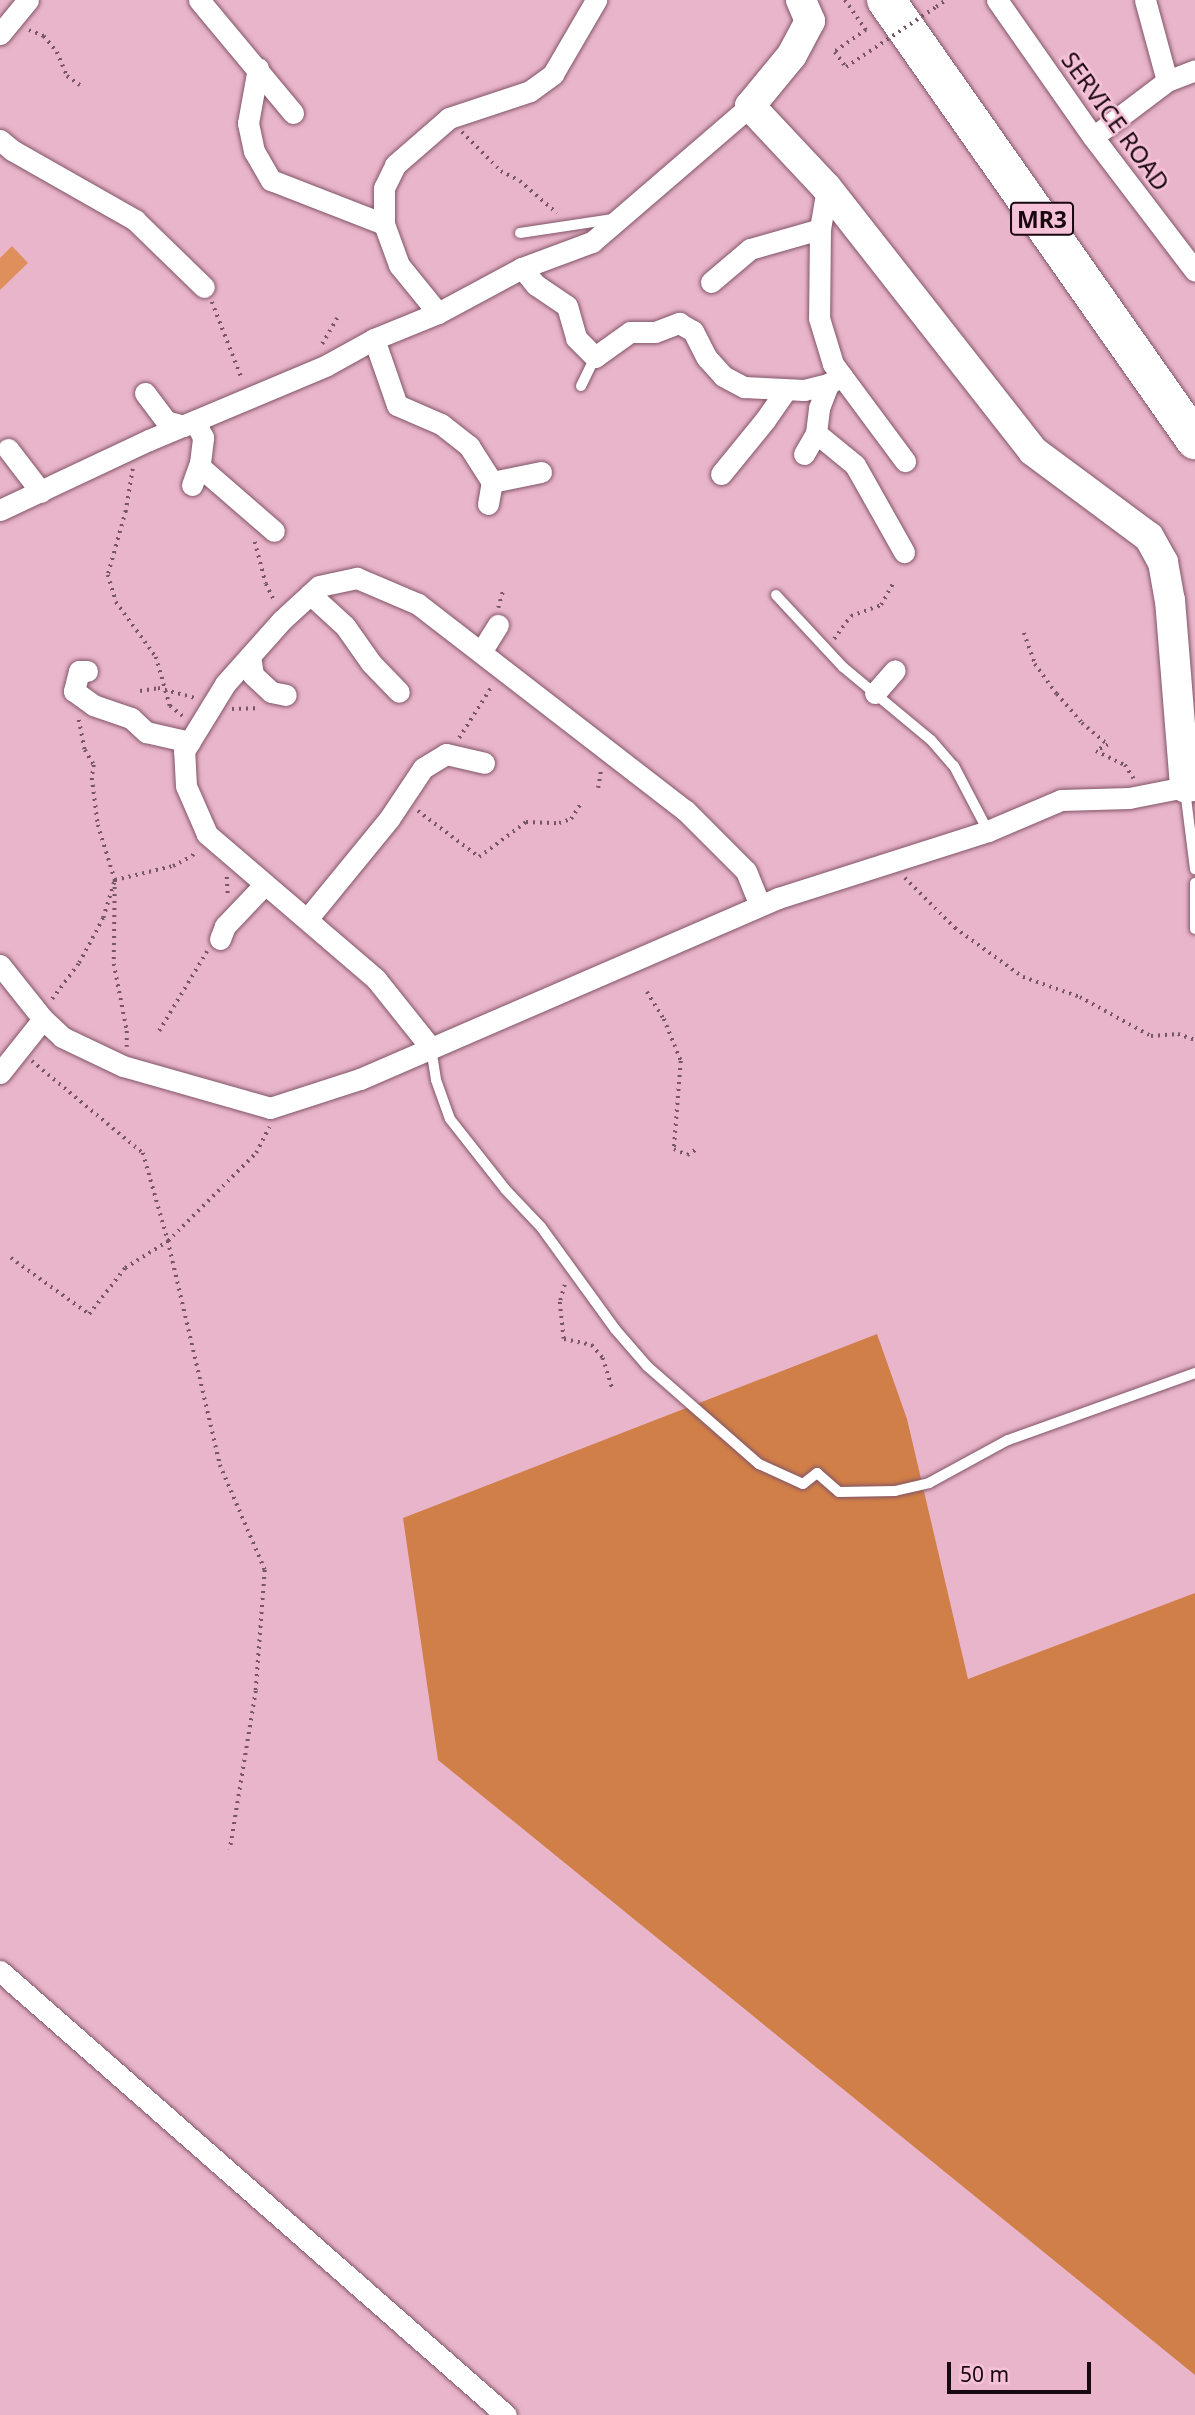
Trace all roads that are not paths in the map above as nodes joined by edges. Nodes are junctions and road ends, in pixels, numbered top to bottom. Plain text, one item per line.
1 (28, 0) edge
2 (199, 0) edge
3 (597, 0) edge
4 (783, 0) edge
5 (886, 0) edge
6 (916, 0) edge
7 (997, 0) edge
8 (1145, 0) edge
9 (805, 11) edge
10 (5, 29) edge
11 (258, 68) junction
12 (1195, 70) edge
13 (1167, 81) junction
14 (750, 106) junction
15 (293, 113) dead end
16 (1093, 137) junction
17 (0, 141) edge
18 (827, 188) junction
19 (622, 216) junction
20 (384, 224) junction
21 (820, 229) junction
22 (520, 233) dead end
23 (522, 268) junction
24 (1195, 271) edge
25 (711, 282) dead end
26 (204, 287) road end
27 (438, 313) junction
28 (374, 339) junction
29 (595, 357) junction
30 (835, 380) junction
31 (581, 386) dead end
32 (785, 391) junction
33 (145, 393) dead end
34 (1195, 398) edge
35 (188, 424) junction
36 (816, 433) junction
37 (1195, 440) edge
38 (8, 449) dead end
39 (804, 454) dead end
40 (905, 461) dead end
41 (541, 472) dead end
42 (721, 474) dead end
43 (492, 482) junction
44 (41, 492) junction
45 (488, 504) dead end
46 (0, 510) edge
47 (268, 525) road end
48 (904, 552) dead end
49 (776, 595) dead end
50 (300, 609) junction
51 (498, 625) dead end
52 (481, 652) junction
53 (250, 656) junction
54 (895, 670) dead end
55 (87, 671) dead end
56 (399, 692) dead end
57 (874, 693) junction
58 (286, 695) dead end
59 (194, 735) junction
60 (484, 764) dead end
61 (1190, 786) edge
62 (988, 831) junction
63 (1195, 869) edge
64 (1195, 883) edge
65 (265, 884) junction
66 (760, 905) junction
67 (308, 918) junction
68 (225, 929) road end
69 (1195, 929) edge
70 (0, 965) edge
71 (40, 1014) junction
72 (431, 1048) junction
73 (0, 1073) edge
74 (1195, 1373) edge
75 (0, 1971) edge
76 (506, 2415) edge

1 - 10 street
2 - 11 street
3 - 20 street
4 - 9 street
5 - 37 highway, MR3
6 - 34 highway, MR3
7 - 16 street, SERVICE ROAD
8 - 13 street
9 - 14 street
11 - 15 street
11 - 20 street
12 - 13 street
13 - 16 street
14 - 18 street
14 - 19 street
16 - 24 street, SERVICE ROAD
17 - 26 street
18 - 21 street
18 - 61 street
19 - 22 lane
19 - 23 street
20 - 27 street
21 - 25 street
21 - 30 street
23 - 27 street
23 - 29 street
27 - 28 street
28 - 35 street
28 - 43 street
29 - 31 lane
29 - 32 street
30 - 32 street
30 - 36 street
30 - 40 street
32 - 42 street
33 - 35 street
35 - 44 street
35 - 47 street
36 - 39 street
36 - 48 street
38 - 44 street
41 - 43 street
43 - 45 street
44 - 46 street
49 - 57 lane
50 - 52 street
50 - 53 street
50 - 56 street
51 - 52 street
52 - 66 street
53 - 58 street
53 - 59 street
54 - 57 street
55 - 59 street
57 - 62 lane
59 - 65 street
60 - 67 street
61 - 62 street
61 - 63 lane
62 - 66 street
64 - 69 lane
65 - 67 street
65 - 68 street
66 - 72 street
67 - 72 street
70 - 71 street
71 - 72 street
71 - 73 street
72 - 74 lane
75 - 76 street

